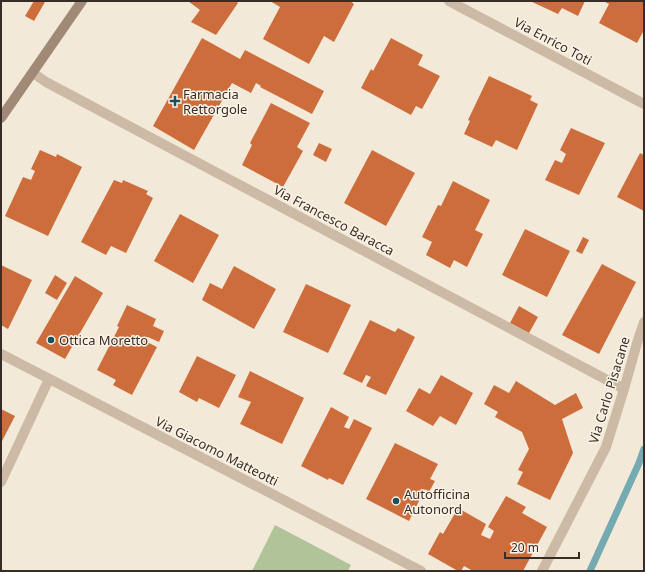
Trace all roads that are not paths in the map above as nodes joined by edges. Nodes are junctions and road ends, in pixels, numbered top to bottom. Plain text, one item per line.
1 (82, 1) edge
2 (449, 1) edge
3 (33, 72) junction
4 (644, 104) edge
5 (1, 118) edge
6 (644, 322) edge
7 (1, 354) edge
8 (49, 380) junction
9 (624, 389) junction
10 (1, 482) edge
11 (421, 571) edge
12 (542, 571) edge

1 - 3 main road
2 - 4 street, Via Enrico Toti
3 - 5 main road
3 - 9 street, Via Francesco Baracca
6 - 9 street, Via Carlo Pisacane
7 - 8 street, Via Giacomo Matteotti
8 - 10 street
8 - 11 street, Via Giacomo Matteotti
9 - 12 street, Via Carlo Pisacane

